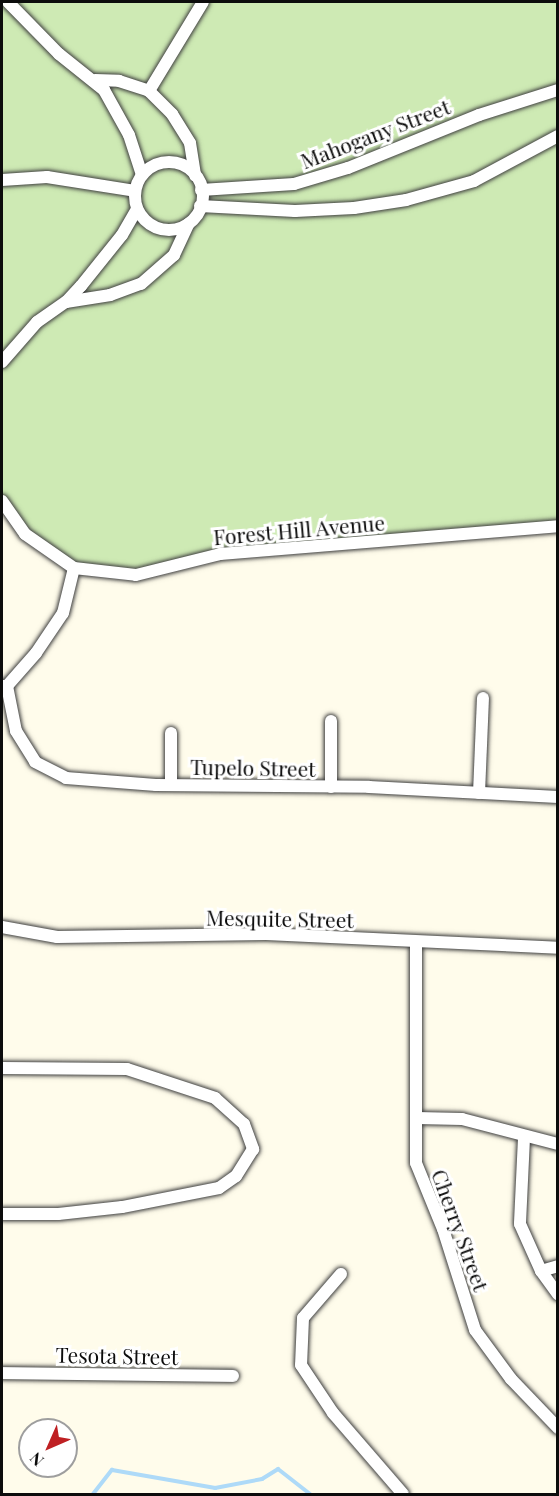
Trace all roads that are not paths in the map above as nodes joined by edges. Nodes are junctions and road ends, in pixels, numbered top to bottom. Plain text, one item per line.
1 (8, 2) edge
2 (203, 2) edge
3 (95, 80) junction
4 (558, 90) edge
5 (149, 91) junction
6 (558, 136) edge
7 (142, 175) junction
8 (195, 176) junction
9 (2, 180) edge
10 (201, 190) junction
11 (135, 191) junction
12 (201, 206) junction
13 (137, 209) junction
14 (189, 223) junction
15 (66, 302) junction
16 (2, 362) edge
17 (2, 501) edge
18 (558, 526) edge
19 (74, 568) junction
20 (4, 686) edge
21 (483, 698) dead end
22 (331, 722) dead end
23 (171, 734) dead end
24 (171, 785) junction
25 (331, 787) junction
26 (479, 793) junction
27 (558, 797) edge
28 (2, 927) edge
29 (416, 942) junction
30 (558, 948) edge
31 (2, 1068) edge
32 (417, 1118) junction
33 (524, 1138) junction
34 (558, 1144) edge
35 (2, 1214) edge
36 (558, 1266) edge
37 (541, 1271) junction
38 (341, 1274) dead end
39 (558, 1294) edge
40 (2, 1373) edge
41 (233, 1376) dead end
42 (558, 1428) edge
43 (403, 1494) edge

1 - 3 street
2 - 5 street
3 - 5 street
3 - 7 street
4 - 10 street, Mahogany Street
5 - 8 street
6 - 12 street
7 - 8 street
7 - 11 street
8 - 10 street
9 - 11 street
10 - 12 street
11 - 13 street
12 - 14 street
13 - 14 street
13 - 15 street
14 - 15 street
15 - 16 street
17 - 19 street, Forest Hill Avenue
18 - 19 street, Forest Hill Avenue
19 - 20 street
20 - 24 street, Tupelo Street
21 - 26 street
22 - 25 street
23 - 24 street
24 - 25 street, Tupelo Street
25 - 26 street, Tupelo Street
26 - 27 street, Tupelo Street
28 - 29 street, Mesquite Street
29 - 30 street, Mesquite Street
29 - 32 street, Cherry Street
31 - 35 street
32 - 33 street
32 - 42 street, Cherry Street
33 - 34 street
33 - 37 street
36 - 37 street
37 - 39 street
38 - 43 street
40 - 41 street, Tesota Street

